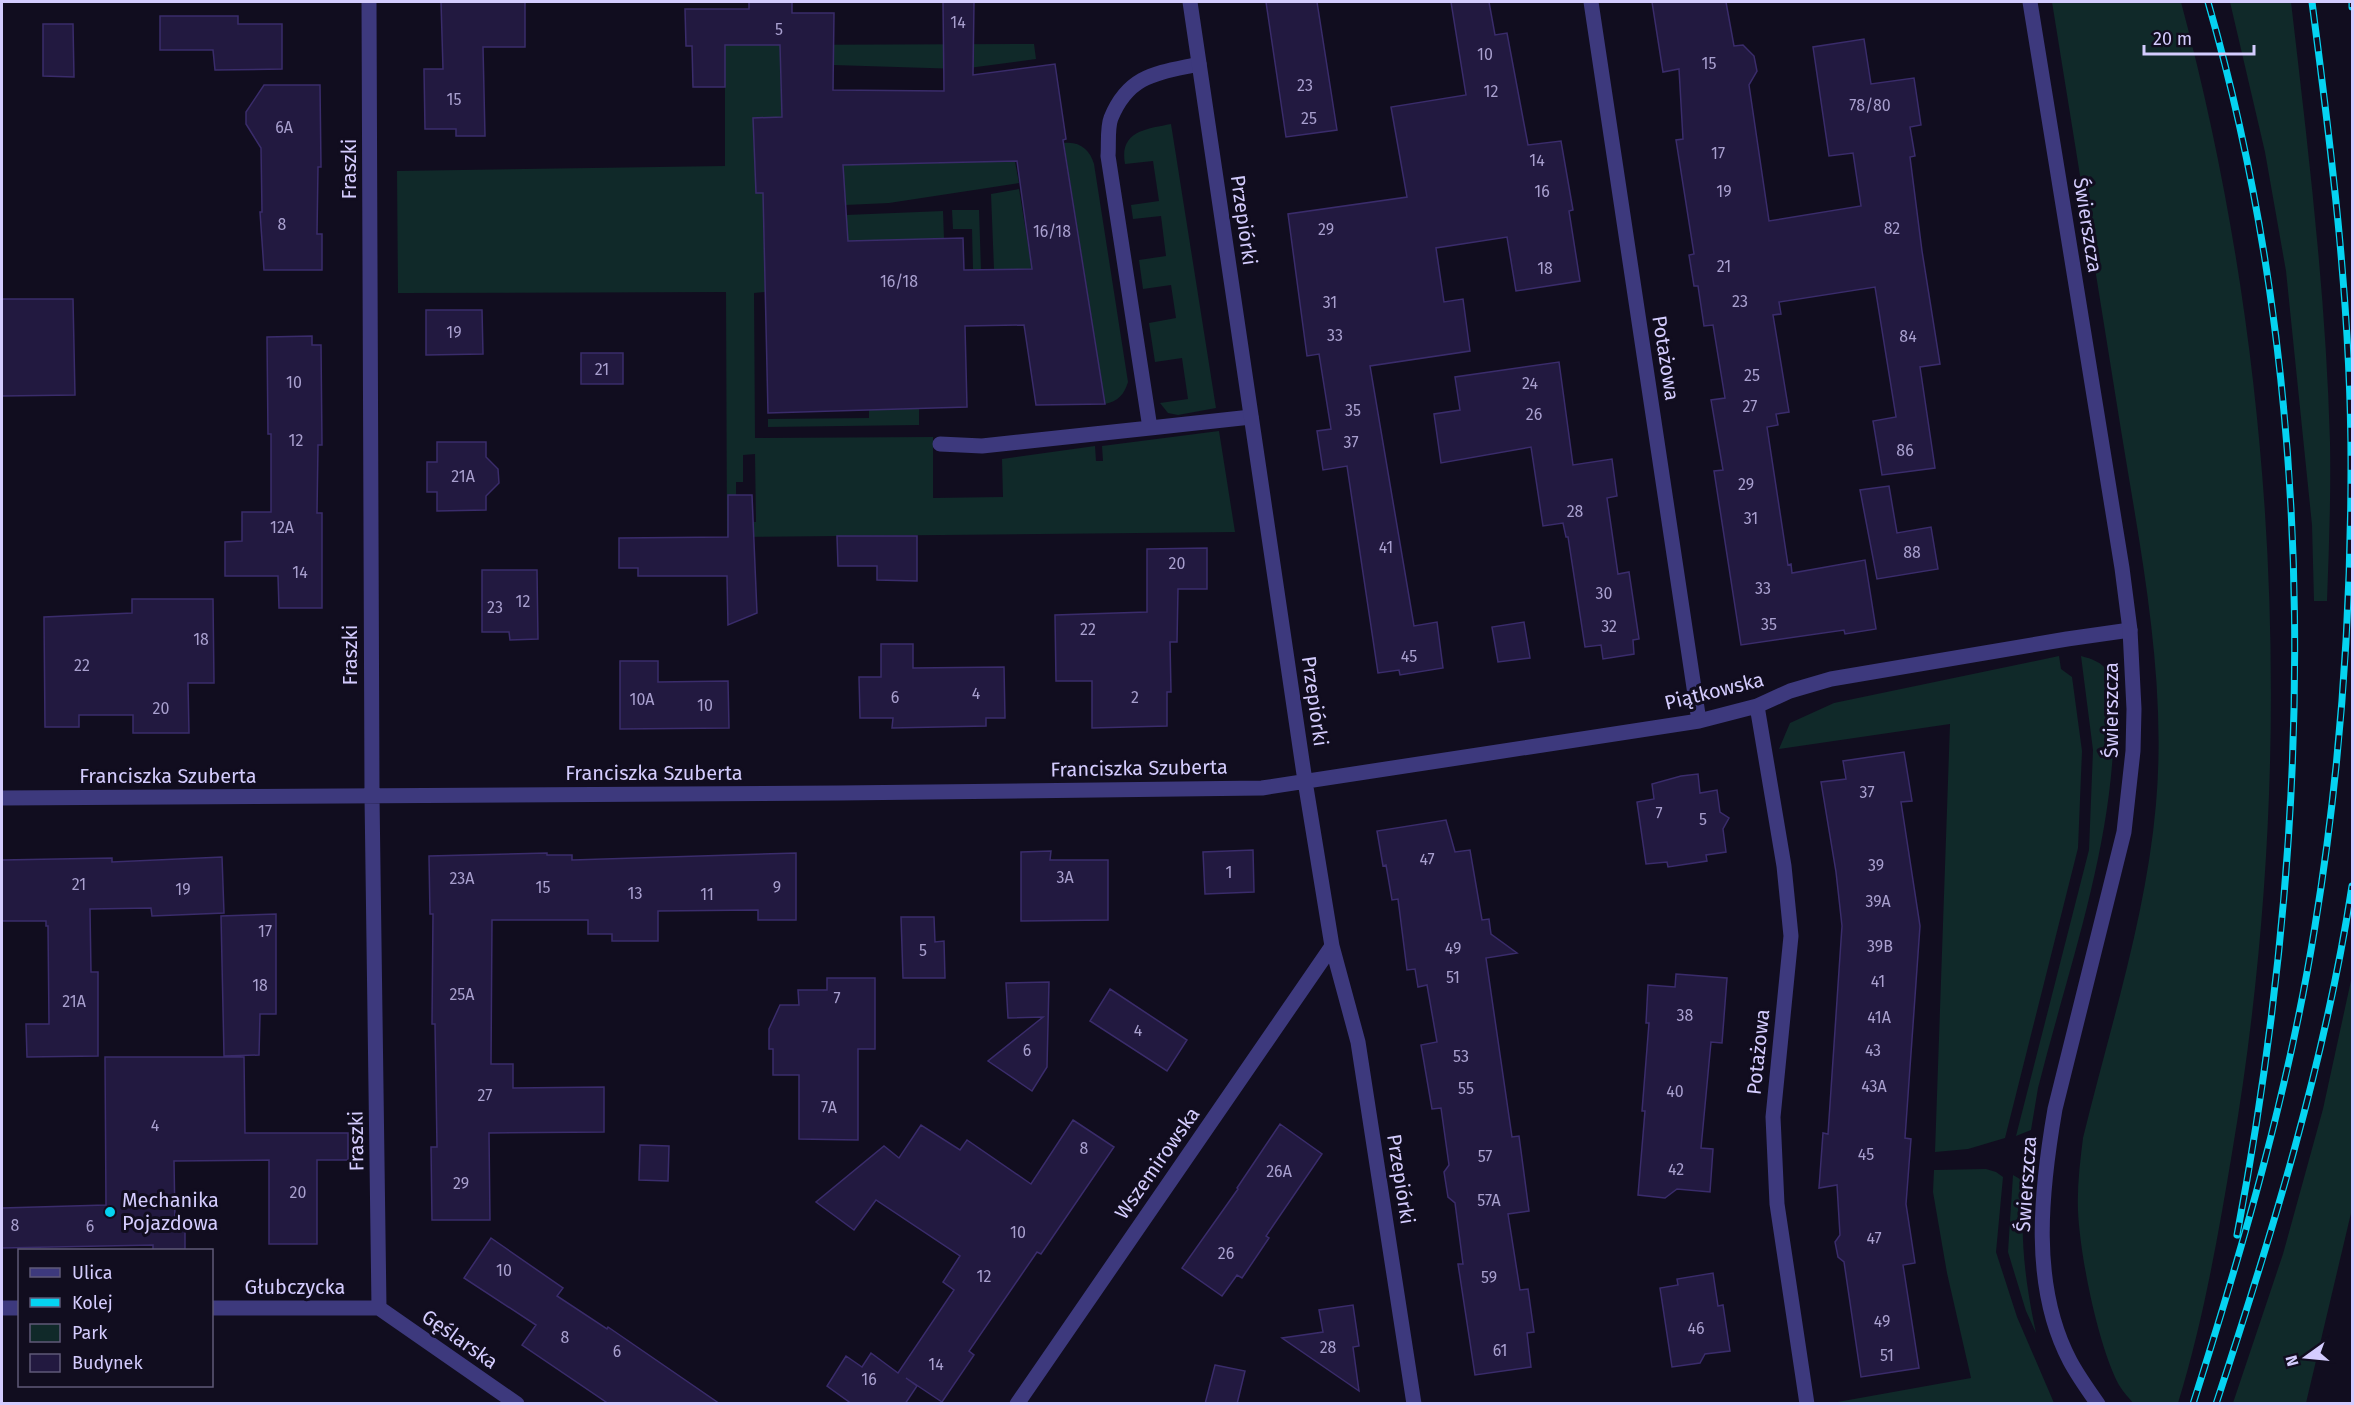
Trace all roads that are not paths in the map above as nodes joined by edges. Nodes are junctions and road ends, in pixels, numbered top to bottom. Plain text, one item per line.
1 (369, 2) edge
2 (1190, 2) edge
3 (1591, 2) edge
4 (2030, 2) edge
5 (1199, 64) junction
6 (1251, 417) junction
7 (1150, 428) junction
8 (940, 444) dead end
9 (2130, 630) junction
10 (1757, 706) junction
11 (1699, 721) junction
12 (1305, 781) junction
13 (372, 796) junction
14 (2, 798) edge
15 (1332, 946) junction
16 (2, 1308) edge
17 (18, 1308) edge
18 (213, 1308) edge
19 (379, 1308) junction
20 (517, 1404) edge
21 (1017, 1404) edge
22 (1414, 1404) edge
23 (1807, 1404) edge
24 (2098, 1404) edge

1 - 13 street, Fraszki
2 - 5 street, Przepiórki
3 - 11 street, Potażowa
4 - 9 street, Świerszcza
5 - 6 street, Przepiórki
5 - 7 street
6 - 7 street
6 - 12 street, Przepiórki
7 - 8 street
9 - 10 street, Piątkowska
9 - 24 street, Świerszcza
10 - 11 street, Piątkowska
10 - 23 street, Potażowa
11 - 12 street, Piątkowska
12 - 13 street, Franciszka Szuberta
12 - 15 street, Przepiórki
13 - 14 street, Franciszka Szuberta
13 - 19 street, Fraszki
15 - 21 street, Wszemirowska
15 - 22 street, Przepiórki
16 - 17 street
18 - 19 street, Głubczycka
19 - 20 street, Gęślarska

